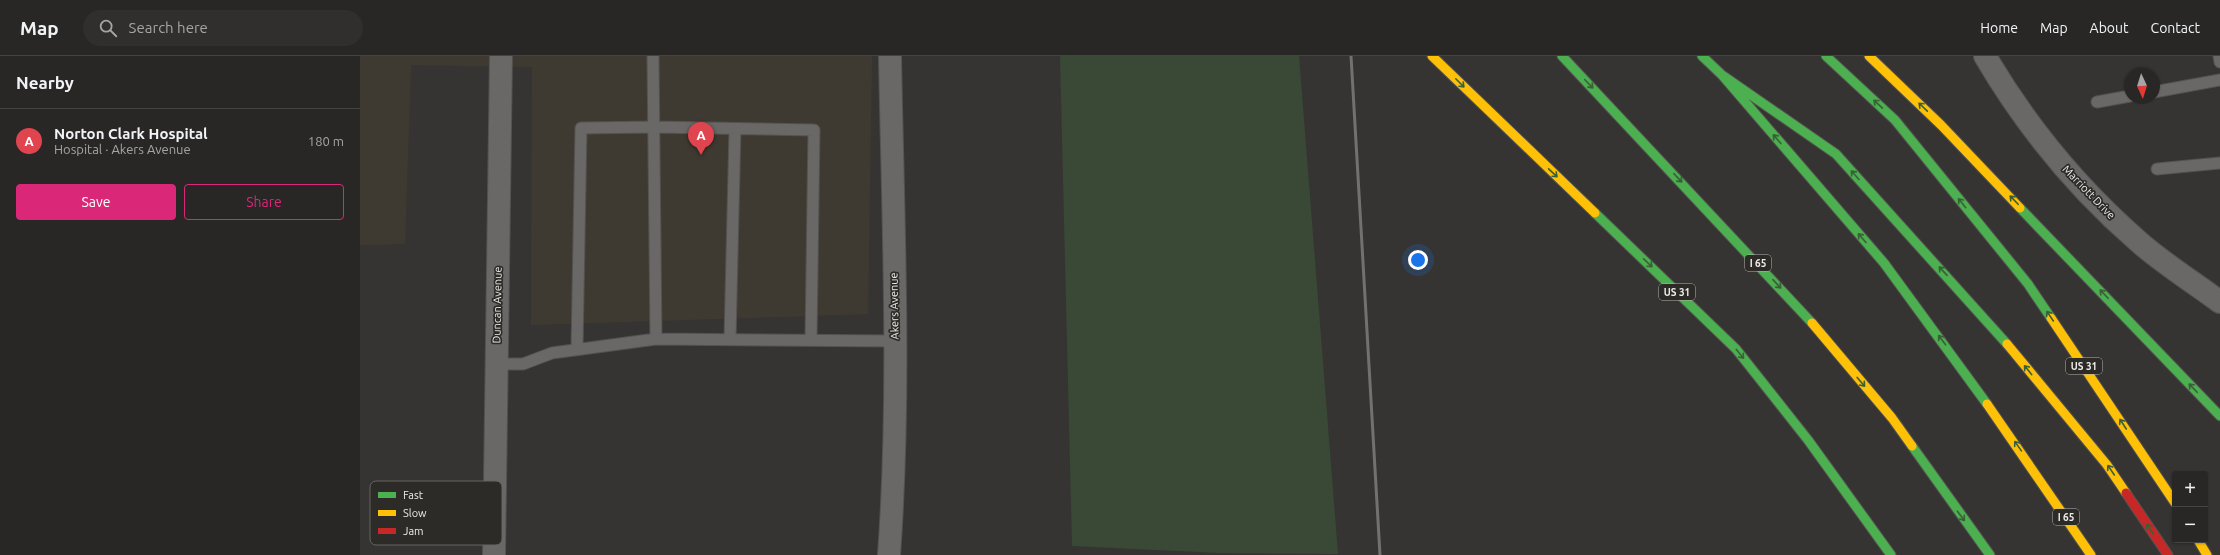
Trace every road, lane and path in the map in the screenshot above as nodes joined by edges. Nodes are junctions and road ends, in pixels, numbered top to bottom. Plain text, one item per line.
1 (501, 56) edge
2 (653, 56) edge
3 (890, 56) edge
4 (1432, 56) edge
5 (1562, 56) edge
6 (1702, 56) edge
7 (1826, 56) edge
8 (1869, 56) edge
9 (1985, 56) edge
10 (2219, 56) edge
11 (2220, 62) edge
12 (1722, 76) junction
13 (2220, 80) edge
14 (2160, 91) edge
15 (2124, 97) edge
16 (2097, 102) dead end
17 (654, 127) junction
18 (735, 129) junction
19 (2220, 163) edge
20 (2157, 169) dead end
21 (2220, 302) edge
22 (656, 339) junction
23 (730, 339) junction
24 (811, 340) junction
25 (895, 341) junction
26 (577, 349) junction
27 (496, 364) junction
28 (2220, 416) edge
29 (495, 481) edge
30 (2172, 499) edge
31 (2200, 543) edge
32 (494, 545) edge
33 (494, 555) edge
34 (889, 555) edge
35 (1891, 555) edge
36 (1990, 555) edge
37 (2091, 555) edge
38 (2168, 555) edge
39 (2207, 555) edge

1 - 27 street, Duncan Avenue
2 - 17 lane
3 - 25 street, Akers Avenue
4 -> 35 main road, US 31
5 -> 36 main road, I 65
6 - 12 main road, I 65
30 -> 7 main road, US 31
28 -> 8 main road
9 - 21 street, Marriott Drive
10 - 11 lane
37 -> 12 main road, I 65
38 -> 12 main road
13 - 14 lane
15 - 16 lane
17 - 18 lane
17 - 22 lane
17 - 26 lane
18 - 23 lane
18 - 24 lane
19 - 20 lane
22 - 23 lane
22 - 26 lane
23 - 24 lane
24 - 25 lane
25 - 34 street, Akers Avenue
26 - 27 lane
27 - 29 street, Duncan Avenue
31 - 39 main road
32 - 33 street, Duncan Avenue

